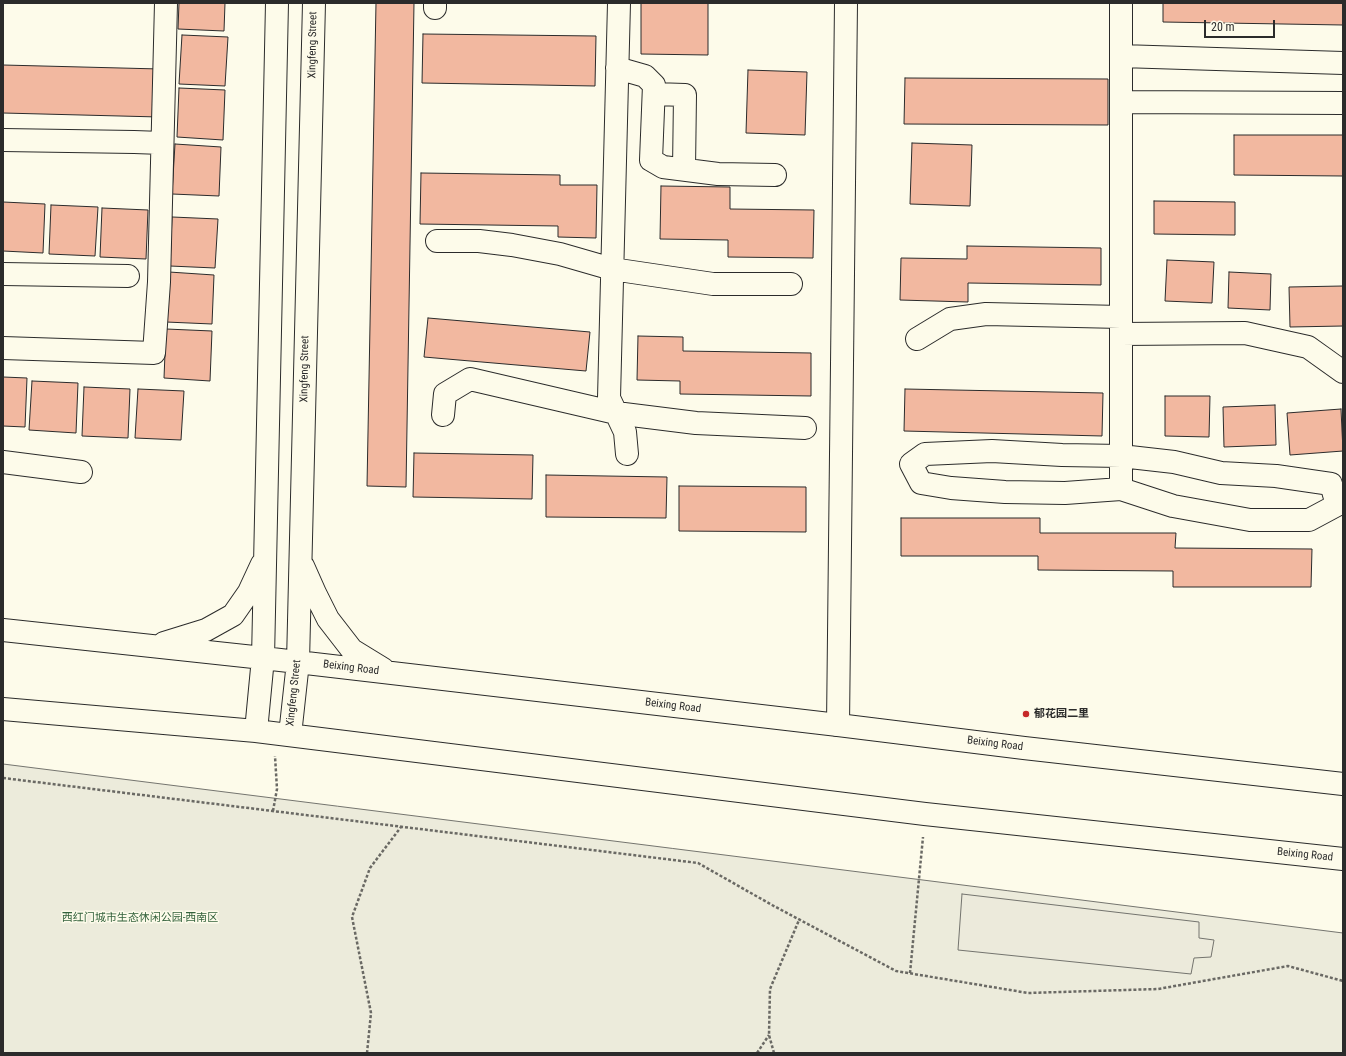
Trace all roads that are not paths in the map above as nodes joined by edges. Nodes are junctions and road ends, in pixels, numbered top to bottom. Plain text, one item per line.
1 (166, 3) edge
2 (277, 3) edge
3 (314, 3) edge
4 (619, 3) edge
5 (846, 3) edge
6 (1121, 3) edge
7 (1121, 56) junction
8 (1343, 63) edge
9 (617, 68) junction
10 (654, 94) junction
11 (1121, 102) junction
12 (1343, 103) edge
13 (3, 140) edge
14 (162, 143) junction
15 (684, 169) junction
16 (775, 175) dead end
17 (437, 241) dead end
18 (612, 269) junction
19 (3, 274) edge
20 (128, 276) dead end
21 (792, 284) dead end
22 (1121, 325) junction
23 (917, 339) dead end
24 (3, 348) edge
25 (1343, 372) edge
26 (616, 413) junction
27 (443, 415) dead end
28 (805, 428) dead end
29 (627, 454) dead end
30 (1121, 456) junction
31 (3, 462) edge
32 (81, 472) dead end
33 (1121, 488) junction
34 (266, 556) junction
35 (301, 560) junction
36 (3, 630) edge
37 (155, 646) junction
38 (263, 658) junction
39 (298, 662) junction
40 (389, 673) junction
41 (3, 709) edge
42 (838, 725) junction
43 (273, 733) junction
44 (1343, 784) edge
45 (1343, 859) edge

1 - 14 main road
2 - 34 main road
3 - 35 main road, Xingfeng Street
4 - 9 main road
5 - 42 main road
6 - 7 main road
7 - 8 main road
7 - 11 main road
9 - 10 main road
9 - 18 main road
10 - 15 main road
10 - 15 main road
11 - 12 main road
11 - 22 main road
13 - 14 main road
14 - 24 main road
15 - 16 main road
17 - 18 main road
18 - 21 main road
18 - 26 main road
19 - 20 main road
22 - 23 main road
22 - 25 main road
22 - 30 main road
26 - 27 main road
26 - 28 main road
26 - 29 main road
30 - 33 main road
30 - 33 main road
30 - 33 main road
31 - 32 main road
34 - 37 main road
34 - 38 main road
35 - 39 main road, Xingfeng Street
35 - 40 main road
36 - 37 main road, Beixing Road
37 - 38 main road, Beixing Road
38 - 39 main road, Beixing Road
38 - 43 main road
39 - 40 main road, Beixing Road
39 - 43 main road, Xingfeng Street
40 - 42 main road, Beixing Road
41 - 43 main road, Beixing Road
42 - 44 main road, Beixing Road
43 - 45 main road, Beixing Road

